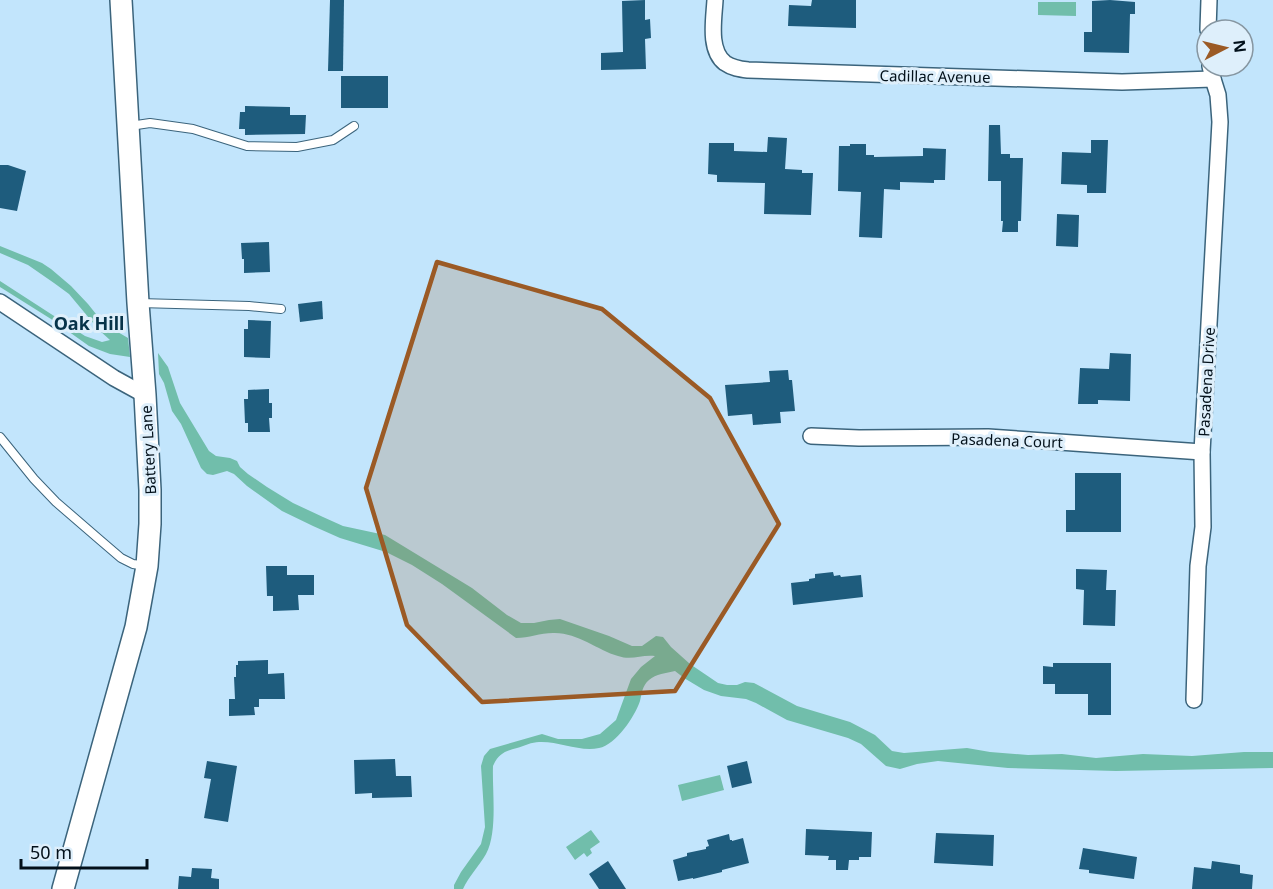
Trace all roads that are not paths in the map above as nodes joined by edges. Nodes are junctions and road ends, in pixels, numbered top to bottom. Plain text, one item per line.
1 (121, 0) edge
2 (715, 0) edge
3 (1209, 0) edge
4 (1208, 18) edge
5 (1195, 75) edge
6 (1213, 78) edge
7 (128, 126) junction
8 (354, 126) dead end
9 (0, 302) edge
10 (138, 303) junction
11 (281, 309) dead end
12 (145, 395) junction
13 (811, 436) dead end
14 (0, 437) edge
15 (1202, 452) junction
16 (147, 566) junction
17 (1194, 700) dead end
18 (63, 889) edge

1 - 7 main road, Battery Lane
2 - 5 street, Cadillac Avenue
3 - 4 street
6 - 15 street, Pasadena Drive
7 - 8 lane
7 - 10 main road, Battery Lane
9 - 12 street
10 - 11 lane
10 - 12 main road, Battery Lane
12 - 16 main road, Battery Lane
13 - 15 street, Pasadena Court
14 - 16 lane
15 - 17 street, Pasadena Drive
16 - 18 main road, Battery Lane

